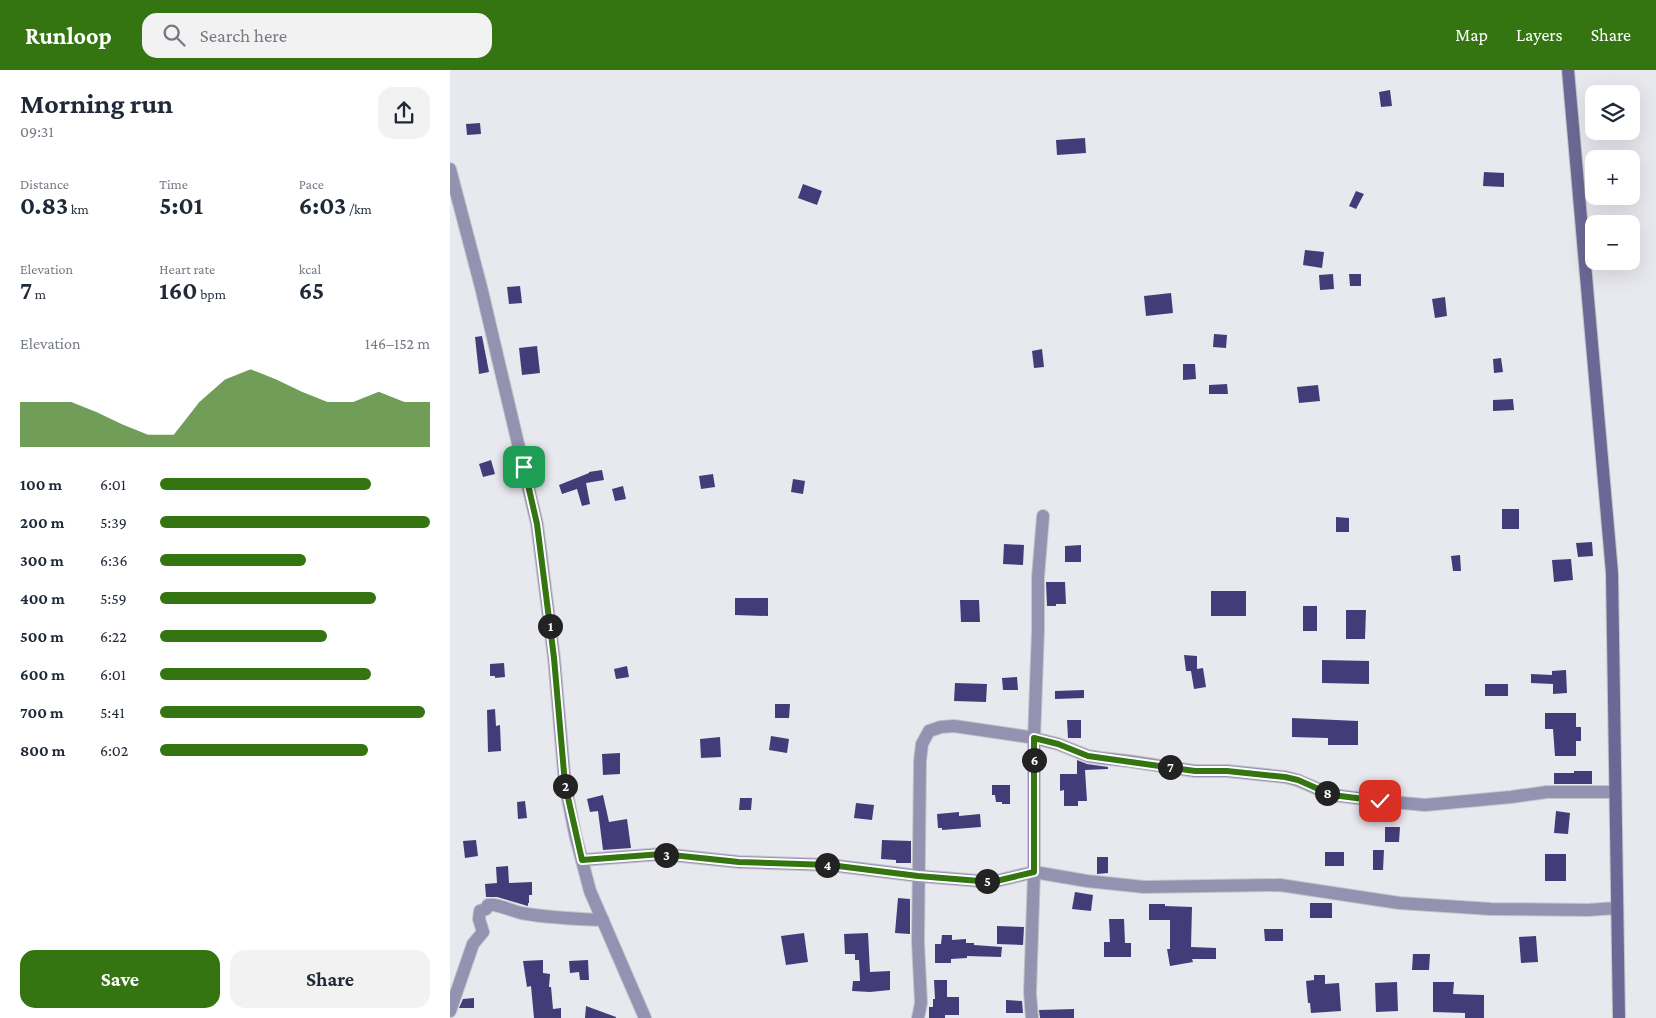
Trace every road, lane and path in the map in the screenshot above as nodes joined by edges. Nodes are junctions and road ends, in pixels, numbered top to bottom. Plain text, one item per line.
1 (1568, 70) edge
2 (450, 169) edge
3 (1043, 516) dead end
4 (1034, 738) junction
5 (1616, 792) junction
6 (582, 860) junction
7 (1034, 872) junction
8 (918, 876) junction
9 (1618, 908) junction
10 (603, 920) junction
11 (450, 1011) edge
12 (645, 1018) edge
13 (918, 1018) edge
14 (1032, 1018) edge
15 (1619, 1018) edge

1 - 5 street
2 - 6 street
3 - 4 street
4 - 5 street
4 - 7 street
4 - 8 street
5 - 9 street
6 - 8 street
6 - 10 street
7 - 8 street
7 - 9 street
7 - 14 street
8 - 13 street
9 - 15 street
10 - 11 street
10 - 12 street

